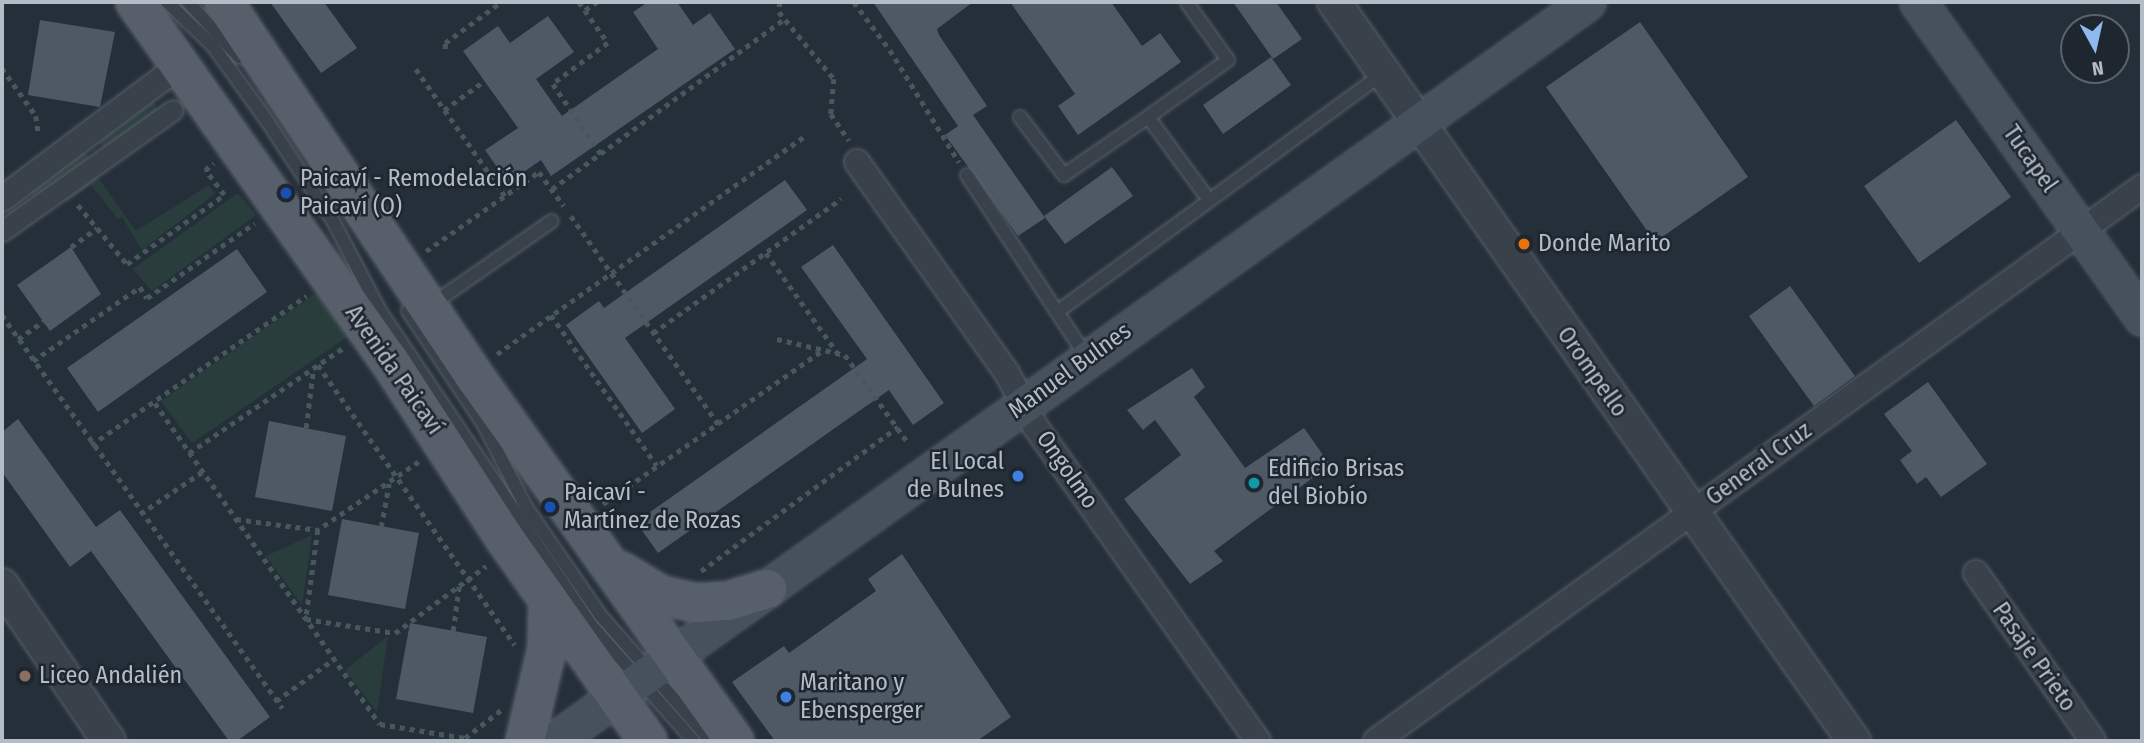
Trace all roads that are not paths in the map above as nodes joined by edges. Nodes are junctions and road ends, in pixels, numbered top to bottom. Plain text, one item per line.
1 (135, 2) edge
2 (167, 2) edge
3 (188, 2) edge
4 (224, 2) edge
5 (1334, 2) edge
6 (1587, 2) edge
7 (1918, 2) edge
8 (1187, 3) edge
9 (179, 66) junction
10 (1383, 73) junction
11 (173, 110) dead end
12 (1020, 117) dead end
13 (1148, 117) junction
14 (1417, 123) junction
15 (857, 162) road end
16 (967, 175) road end
17 (2142, 187) edge
18 (346, 197) junction
19 (2, 199) edge
20 (1209, 200) junction
21 (552, 221) dead end
22 (2, 231) edge
23 (2081, 231) junction
24 (406, 294) junction
25 (1057, 312) junction
26 (2142, 317) edge
27 (1088, 359) junction
28 (1023, 405) junction
29 (1691, 513) junction
30 (609, 561) junction
31 (1976, 573) dead end
32 (2, 585) edge
33 (767, 589) junction
34 (548, 600) junction
35 (645, 676) junction
36 (109, 741) edge
37 (525, 741) edge
38 (554, 741) edge
39 (648, 741) edge
40 (694, 741) edge
41 (711, 741) edge
42 (735, 741) edge
43 (1258, 741) edge
44 (1376, 741) edge
45 (1854, 741) edge
46 (2093, 741) edge

1 - 9 main road, Avenida Paicaví
2 - 35 lane
3 - 18 lane
4 - 18 main road, Avenida Paicaví
5 - 10 street, Orompello
6 - 14 main road, Manuel Bulnes
7 - 23 main road, Tucapel
8 - 13 lane
9 - 19 street
9 - 34 main road, Avenida Paicaví
10 - 14 street, Orompello
10 - 20 lane
11 - 22 street
12 - 13 lane
13 - 20 lane
14 - 27 main road, Manuel Bulnes
14 - 29 street, Orompello
15 - 28 street, Ongolmo
16 - 25 lane
17 - 23 street, General Cruz
18 - 24 main road, Avenida Paicaví
20 - 25 lane
21 - 24 lane
23 - 26 main road, Tucapel
23 - 29 street, General Cruz
24 - 30 main road, Avenida Paicaví
24 - 35 lane
25 - 27 lane
27 - 28 main road, Manuel Bulnes
28 - 33 main road, Manuel Bulnes
28 - 43 street, Ongolmo
29 - 44 street, General Cruz
29 - 45 street, Orompello
30 - 33 main road
30 - 35 main road, Avenida Paicaví
31 - 46 street, Pasaje Prieto
32 - 36 street
33 - 35 main road, Manuel Bulnes
34 - 35 main road, Avenida Paicaví
34 - 37 main road
35 - 38 main road, Manuel Bulnes
35 - 39 main road, Avenida Paicaví
35 - 40 lane
35 - 41 lane
35 - 42 main road, Avenida Paicaví

